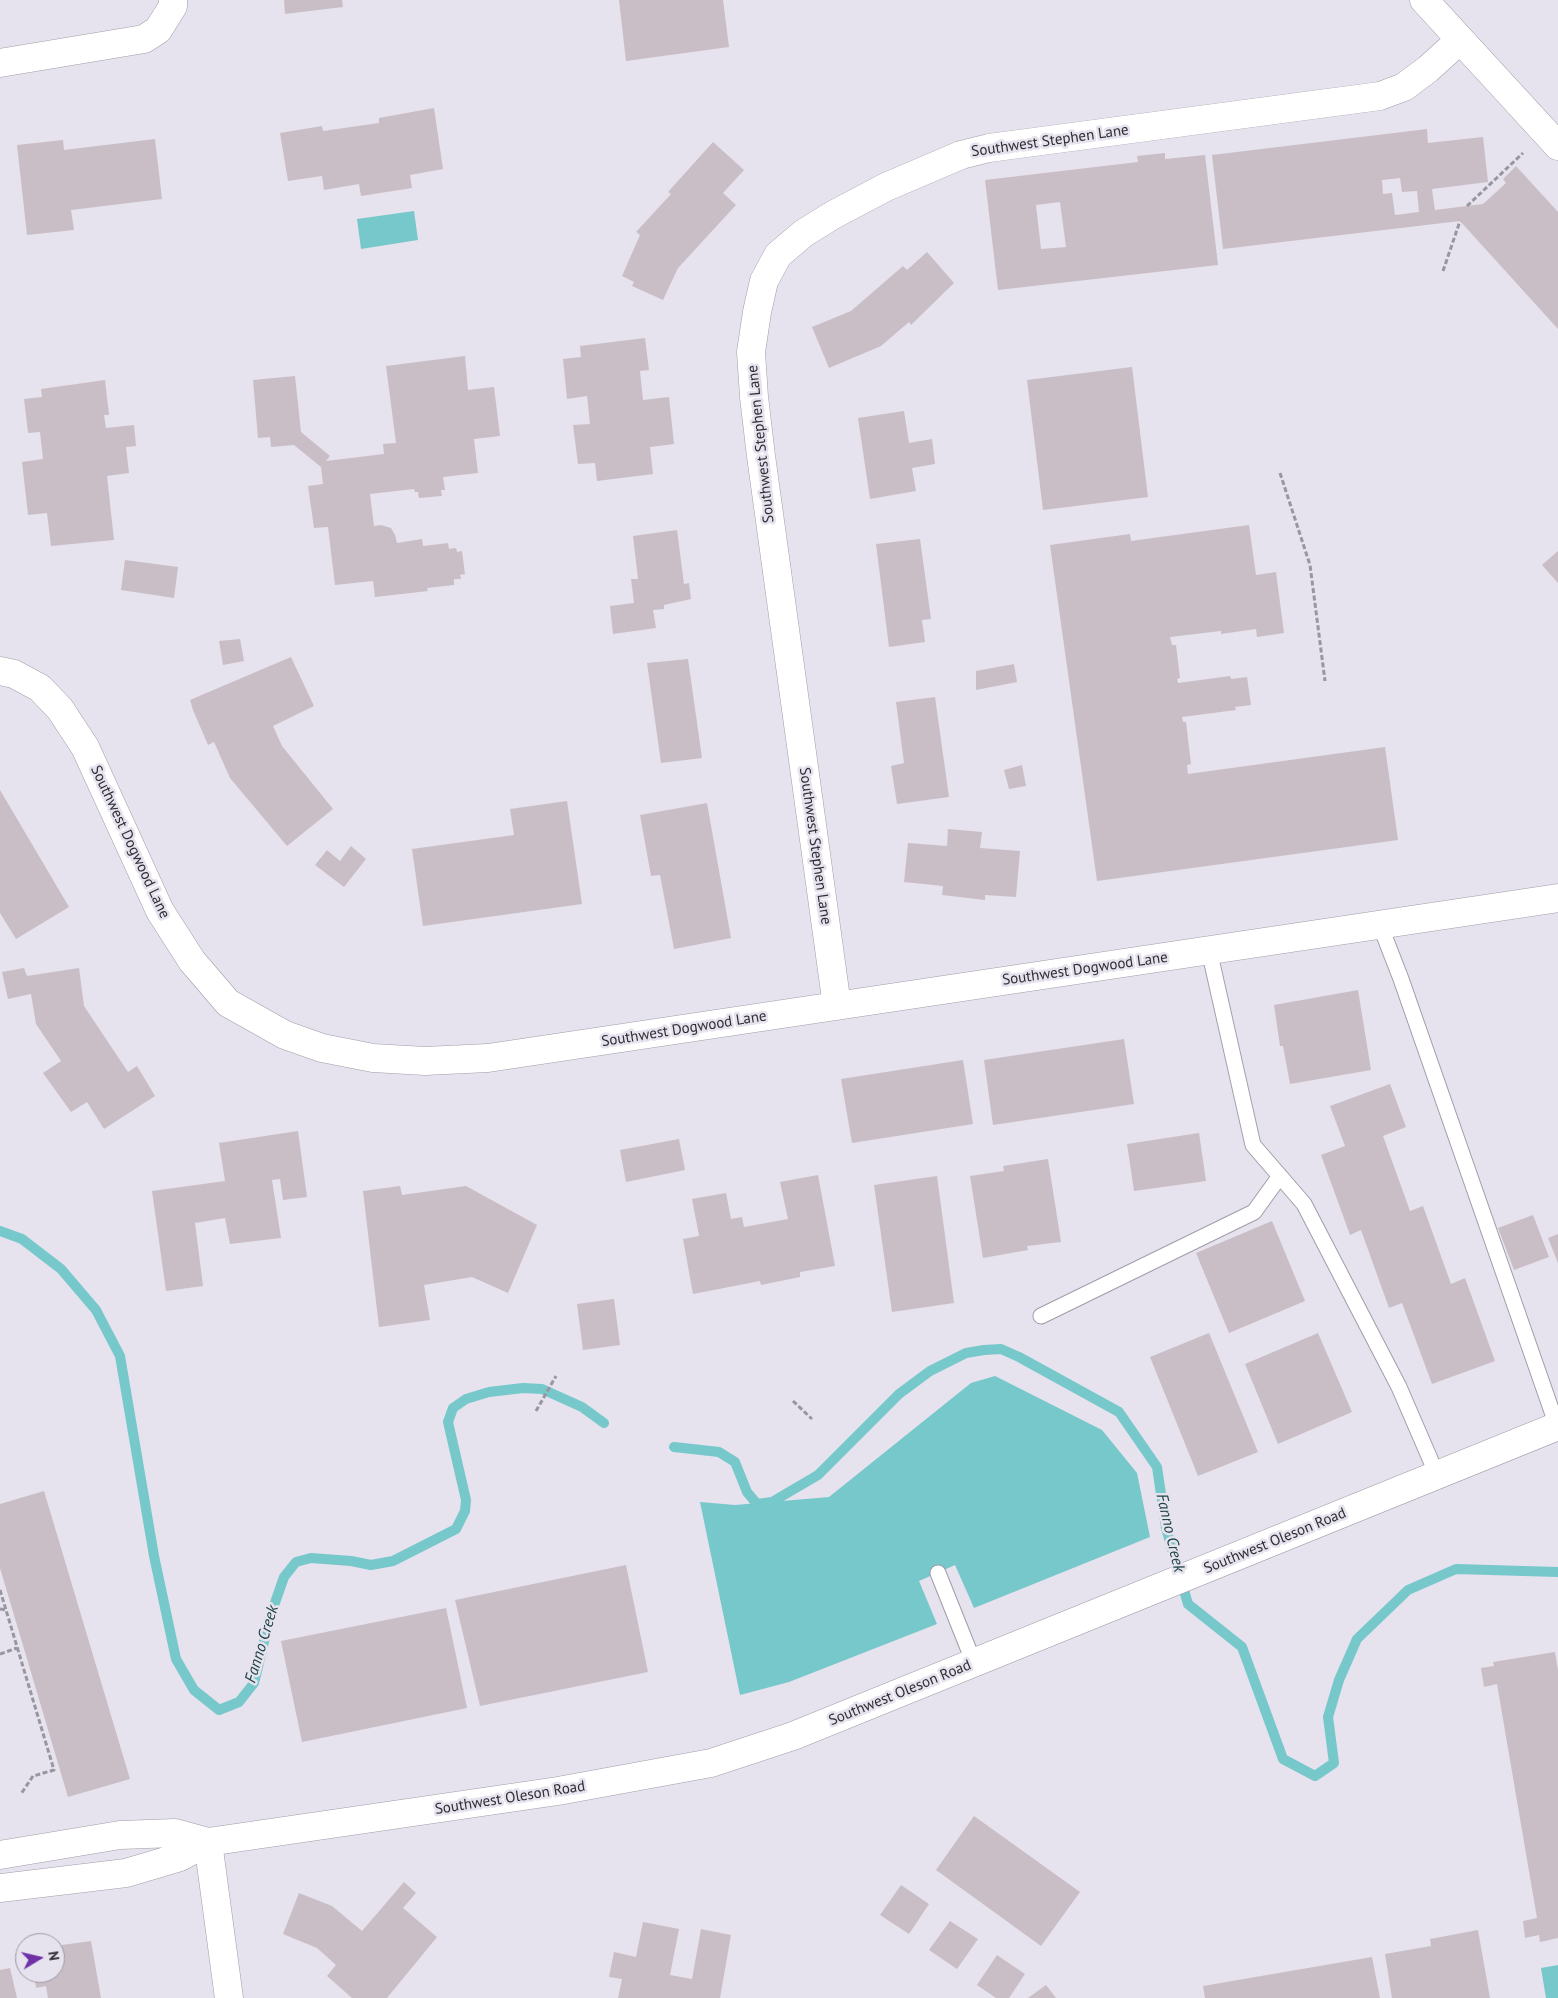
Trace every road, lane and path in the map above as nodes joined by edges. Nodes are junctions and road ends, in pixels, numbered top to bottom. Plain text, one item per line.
1 (173, 0) edge
2 (1424, 0) edge
3 (1460, 40) junction
4 (0, 63) edge
5 (1558, 146) edge
6 (1511, 164) dead end
7 (1467, 206) dead end
8 (1460, 221) dead end
9 (1443, 271) dead end
10 (1280, 473) dead end
11 (0, 671) edge
12 (1325, 681) dead end
13 (1558, 898) edge
14 (1380, 925) junction
15 (1209, 950) junction
16 (838, 1006) junction
17 (1280, 1176) junction
18 (1041, 1316) dead end
19 (556, 1376) dead end
20 (794, 1401) dead end
21 (536, 1411) dead end
22 (812, 1419) dead end
23 (1557, 1426) edge
24 (1436, 1475) junction
25 (938, 1573) dead end
26 (0, 1590) edge
27 (0, 1609) edge
28 (6, 1610) junction
29 (17, 1648) junction
30 (0, 1654) edge
31 (974, 1663) junction
32 (21, 1794) dead end
33 (208, 1842) junction
34 (0, 1855) edge
35 (0, 1888) edge
36 (229, 1998) edge

1 - 4 street
2 - 3 street
3 - 5 street
3 - 16 street, Southwest Stephen Lane
6 - 7 path
8 - 9 path
10 - 12 path
11 - 16 street, Southwest Dogwood Lane
13 - 14 street, Southwest Dogwood Lane
14 - 15 street, Southwest Dogwood Lane
14 - 23 lane
15 - 16 street, Southwest Dogwood Lane
15 - 17 lane
17 - 18 lane
17 - 24 lane
19 - 21 path
20 - 22 path
23 - 24 street, Southwest Oleson Road
24 - 31 street, Southwest Oleson Road
25 - 31 lane
26 - 28 path
27 - 28 path
28 - 29 path
29 - 30 path
29 - 32 path
31 - 33 street, Southwest Oleson Road
33 - 34 street, Southwest Oleson Road
33 - 35 street, Southwest Oleson Road
33 - 36 street

